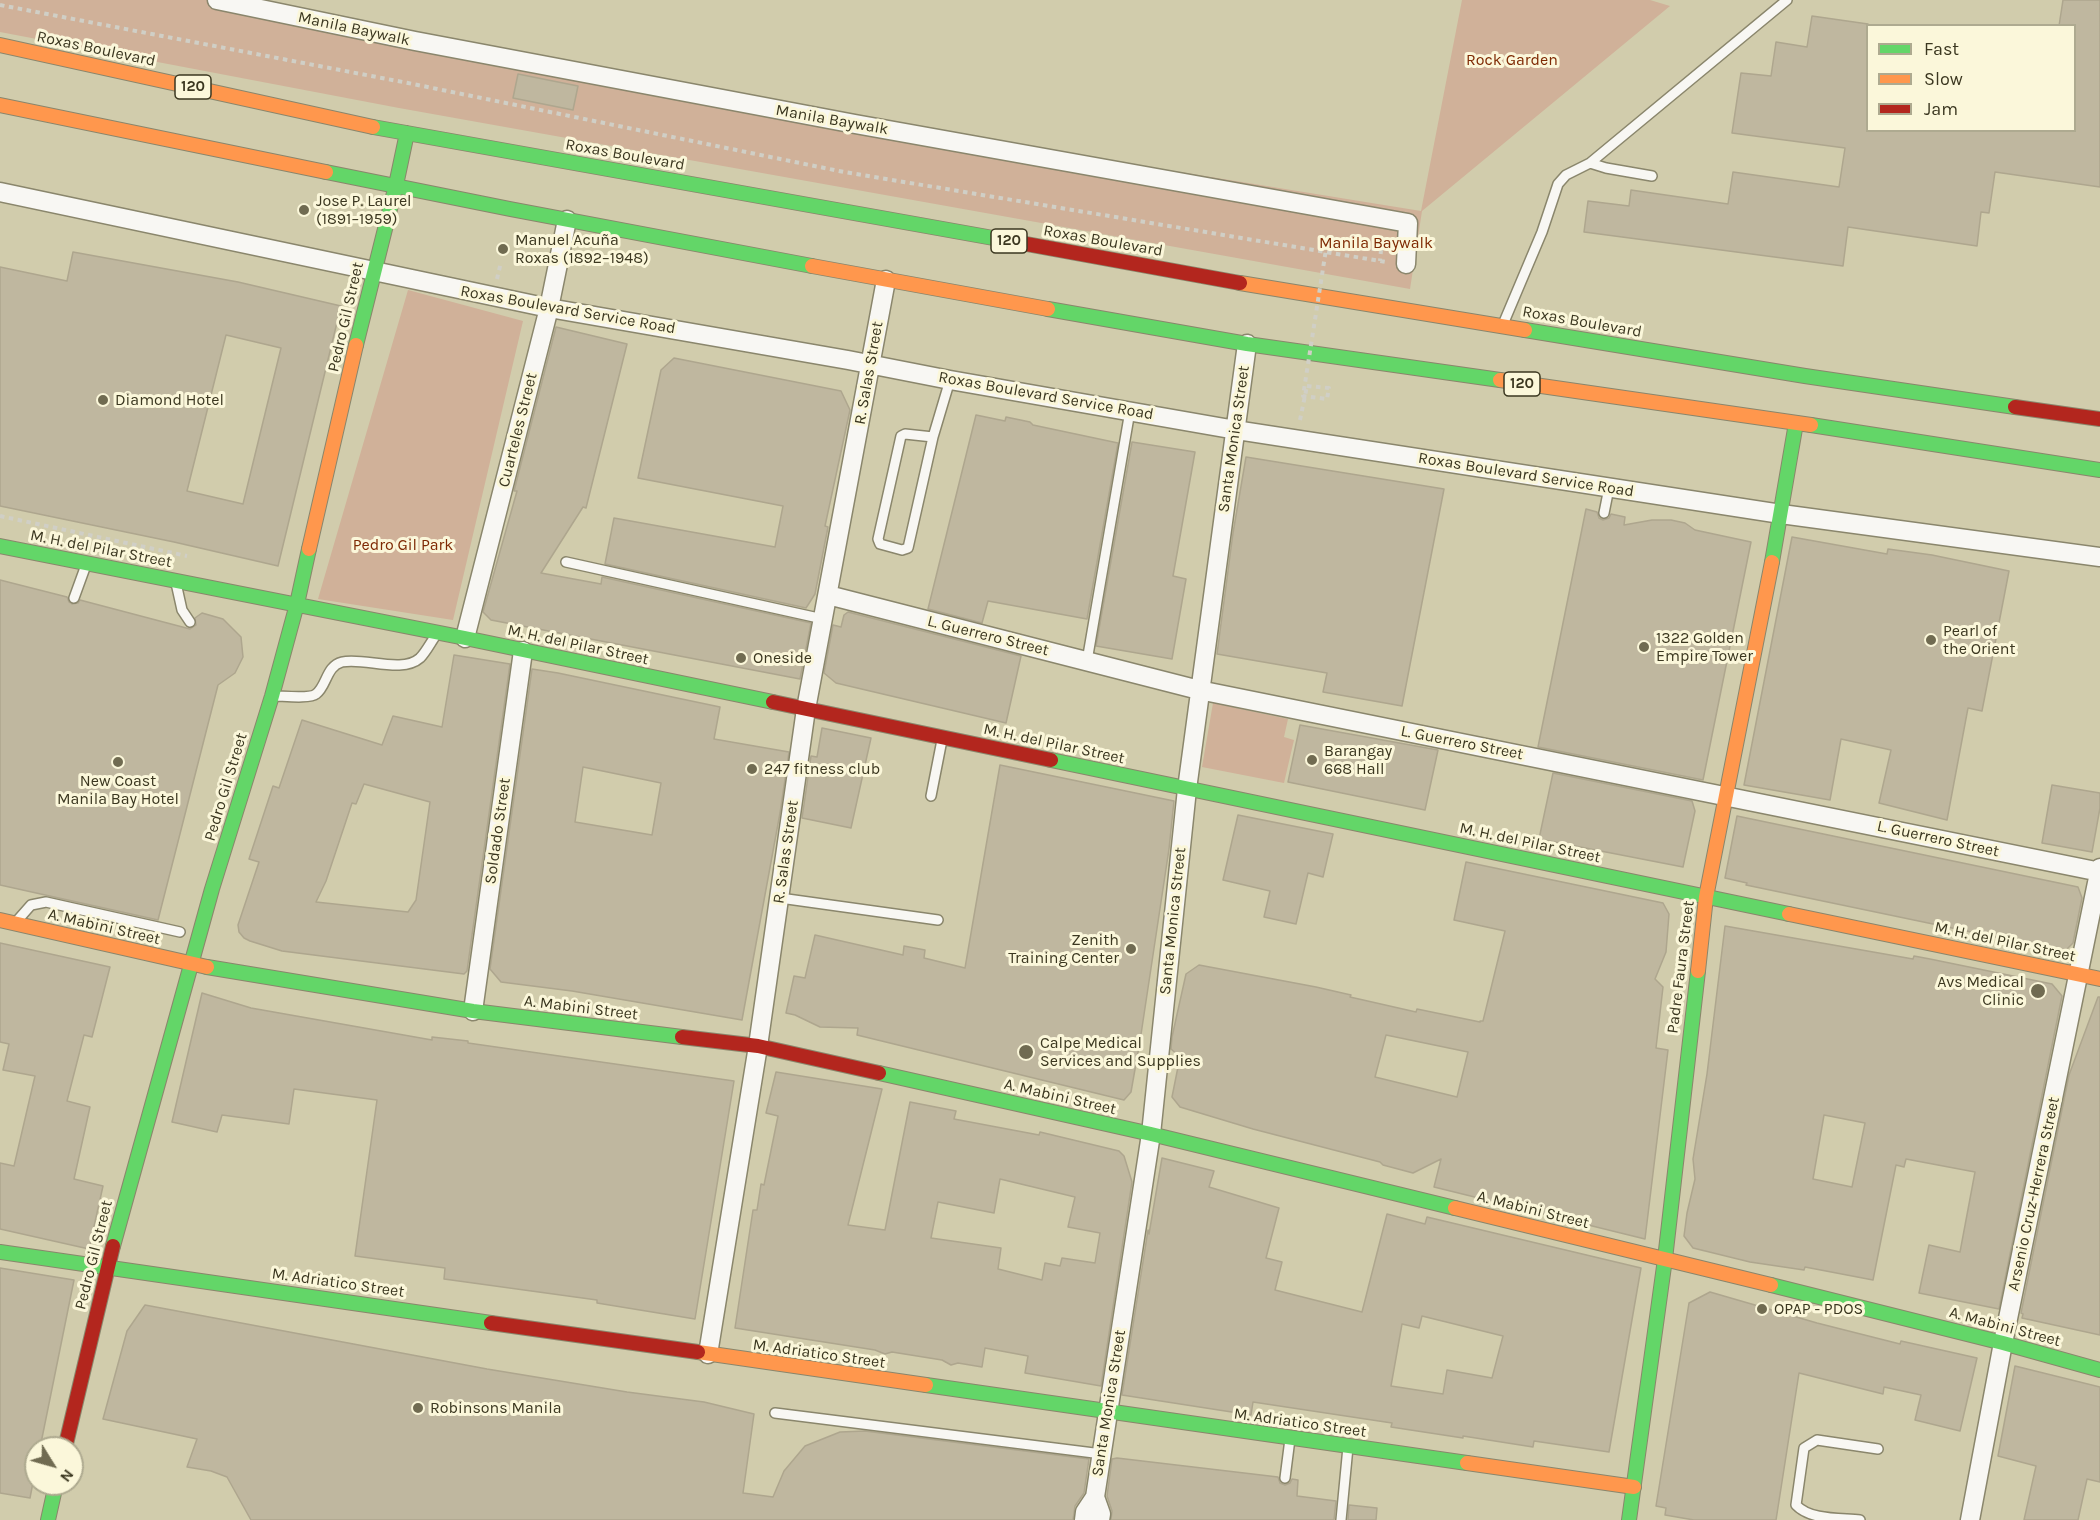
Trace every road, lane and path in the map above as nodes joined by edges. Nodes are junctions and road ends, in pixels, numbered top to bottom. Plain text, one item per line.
1 (217, 0) edge
2 (1787, 0) edge
3 (0, 5) edge
4 (0, 45) edge
5 (0, 105) edge
6 (407, 133) junction
7 (1590, 163) junction
8 (1652, 176) dead end
9 (396, 185) junction
10 (0, 192) edge
11 (567, 220) junction
12 (1380, 261) junction
13 (1406, 264) joint
14 (373, 272) junction
15 (886, 280) junction
16 (549, 308) junction
17 (1502, 325) junction
18 (1247, 344) junction
19 (871, 365) junction
20 (950, 380) junction
21 (1130, 411) junction
22 (2100, 419) edge
23 (1796, 423) junction
24 (1236, 430) junction
25 (933, 437) junction
26 (1297, 439) junction
27 (2100, 470) edge
28 (1609, 488) junction
29 (1604, 513) dead end
30 (1781, 514) junction
31 (0, 516) edge
32 (0, 546) edge
33 (2100, 557) edge
34 (198, 558) dead end
35 (567, 562) dead end
36 (87, 563) junction
37 (176, 580) junction
38 (828, 595) junction
39 (74, 598) dead end
40 (297, 604) junction
41 (823, 619) junction
42 (190, 622) dead end
43 (437, 633) junction
44 (465, 638) junction
45 (524, 651) junction
46 (1087, 661) junction
47 (1199, 690) junction
48 (272, 696) junction
49 (806, 709) junction
50 (943, 738) junction
51 (1186, 789) junction
52 (931, 796) dead end
53 (1726, 796) junction
54 (2100, 871) edge
55 (1706, 897) junction
56 (780, 898) junction
57 (0, 920) edge
58 (938, 920) dead end
59 (14, 923) junction
60 (180, 932) dead end
61 (190, 964) junction
62 (2079, 974) junction
63 (2100, 979) edge
64 (474, 1011) junction
65 (758, 1046) junction
66 (1151, 1134) junction
67 (0, 1252) edge
68 (1665, 1258) junction
69 (106, 1266) junction
70 (2003, 1343) junction
71 (708, 1354) junction
72 (2100, 1370) edge
73 (775, 1413) dead end
74 (1107, 1413) junction
75 (68, 1436) edge
76 (1290, 1439) junction
77 (1348, 1447) junction
78 (1878, 1449) dead end
79 (1102, 1454) junction
80 (1285, 1478) dead end
81 (1634, 1487) junction
82 (53, 1496) edge
83 (1095, 1497) junction
84 (48, 1520) edge
85 (1084, 1520) edge
86 (1100, 1520) edge
87 (1341, 1520) edge
88 (1629, 1520) edge
89 (1860, 1520) edge
90 (1970, 1520) edge

1 - 13 street, Manila Baywalk
2 - 7 lane
3 - 12 path
4 - 6 main road, Roxas Boulevard / 120
5 - 9 main road, 120
6 - 9 main road, Pedro Gil Street
6 - 17 main road, Roxas Boulevard / 120
7 - 8 lane
7 - 17 lane
9 - 11 main road, 120
9 - 14 main road, Pedro Gil Street
10 - 14 street, Roxas Boulevard Service Road
11 - 15 main road, 120
11 - 16 street, Cuarteles Street
12 - 13 path
12 - 26 path, bridge
14 - 16 street, Roxas Boulevard Service Road
14 - 40 main road, Pedro Gil Street
15 - 18 main road, 120
15 - 19 street, R. Salas Street
16 - 19 street, Roxas Boulevard Service Road
16 - 44 street, Cuarteles Street
17 - 22 main road, Roxas Boulevard / 120
18 - 23 main road, 120
18 - 24 street, Santa Monica Street
19 - 20 street, Roxas Boulevard Service Road
19 - 38 street, R. Salas Street
20 - 21 street, Roxas Boulevard Service Road
20 - 25 lane
21 - 24 street, Roxas Boulevard Service Road
21 - 46 lane
23 - 27 main road, 120
23 - 30 main road, Padre Faura Street
24 - 26 street, Roxas Boulevard Service Road
24 - 47 street, Santa Monica Street
25 - 25 lane
26 - 28 street, Roxas Boulevard Service Road
28 - 29 lane
28 - 30 street, Roxas Boulevard Service Road
30 - 33 street, Roxas Boulevard Service Road
30 - 53 main road, Padre Faura Street
31 - 34 path
32 - 36 main road, M. H. del Pilar Street
35 - 41 lane
36 - 37 main road, M. H. del Pilar Street
36 - 39 lane
37 - 40 main road, M. H. del Pilar Street
37 - 42 lane
38 - 41 street, R. Salas Street
38 - 46 street, L. Guerrero Street
40 - 43 main road, M. H. del Pilar Street
40 - 48 main road, Pedro Gil Street
41 - 49 street, R. Salas Street
43 - 44 main road, M. H. del Pilar Street
43 - 48 lane
44 - 45 main road, M. H. del Pilar Street
45 - 49 main road, M. H. del Pilar Street
45 - 64 street, Soldado Street
46 - 47 street, L. Guerrero Street
47 - 51 street, Santa Monica Street
47 - 53 street, L. Guerrero Street
48 - 61 main road, Pedro Gil Street
49 - 50 main road, M. H. del Pilar Street
49 - 56 street, R. Salas Street
50 - 51 main road, M. H. del Pilar Street
50 - 52 lane
51 - 55 main road, M. H. del Pilar Street
51 - 66 street, Santa Monica Street
53 - 54 street, L. Guerrero Street
53 - 55 main road, Padre Faura Street
54 - 62 street, Arsenio Cruz-Herrera Street
55 - 62 main road, M. H. del Pilar Street
55 - 68 main road, Padre Faura Street
56 - 58 lane
56 - 65 street, R. Salas Street
57 - 59 main road, A. Mabini Street
59 - 60 lane
59 - 61 main road, A. Mabini Street
61 - 64 main road, A. Mabini Street
61 - 69 main road, Pedro Gil Street
62 - 63 main road, M. H. del Pilar Street
62 - 70 street, Arsenio Cruz-Herrera Street
64 - 65 main road, A. Mabini Street
65 - 66 main road, A. Mabini Street
65 - 71 street, R. Salas Street
66 - 68 main road, A. Mabini Street
66 - 74 street, Santa Monica Street
67 - 69 main road, M. Adriatico Street
68 - 70 main road, A. Mabini Street
68 - 81 main road, Padre Faura Street
69 - 71 main road, M. Adriatico Street
69 - 75 main road, Pedro Gil Street
70 - 72 main road, A. Mabini Street
70 - 90 street, Arsenio Cruz-Herrera Street
71 - 74 main road, M. Adriatico Street
73 - 79 lane
74 - 76 main road, M. Adriatico Street
74 - 79 street, Santa Monica Street
76 - 77 main road, M. Adriatico Street
76 - 80 lane
77 - 81 main road, M. Adriatico Street
77 - 87 lane
78 - 89 lane
79 - 83 street, Santa Monica Street
81 - 88 main road, Padre Faura Street
82 - 84 main road
83 - 85 street, Santa Monica Street
83 - 86 street, Santa Monica Street

